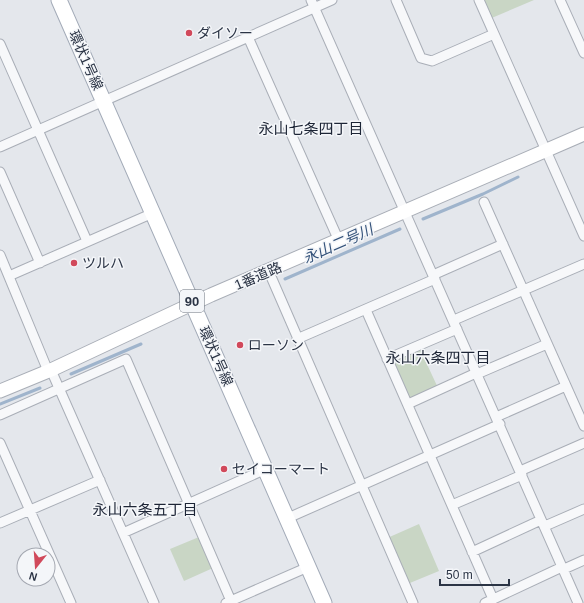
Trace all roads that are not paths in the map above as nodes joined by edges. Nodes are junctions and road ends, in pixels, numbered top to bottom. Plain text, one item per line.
1 (59, 0) edge
2 (332, 0) edge
3 (396, 0) edge
4 (479, 0) edge
5 (560, 0) edge
6 (312, 4) edge
7 (494, 34) junction
8 (248, 37) junction
9 (0, 44) edge
10 (584, 53) edge
11 (103, 100) junction
12 (38, 131) junction
13 (584, 134) edge
14 (0, 147) edge
15 (546, 152) junction
16 (0, 172) edge
17 (484, 202) dead end
18 (153, 213) junction
19 (405, 213) junction
20 (584, 236) edge
21 (87, 241) junction
22 (339, 241) junction
23 (502, 244) junction
24 (0, 254) edge
25 (40, 263) junction
26 (584, 264) edge
27 (268, 272) junction
28 (9, 276) junction
29 (434, 277) junction
30 (523, 290) junction
31 (193, 304) junction
32 (366, 310) junction
33 (455, 325) junction
34 (297, 339) junction
35 (547, 344) junction
36 (387, 359) junction
37 (50, 371) junction
38 (477, 374) junction
39 (566, 386) junction
40 (59, 388) junction
41 (0, 391) edge
42 (408, 404) junction
43 (0, 415) edge
44 (498, 420) junction
45 (584, 426) edge
46 (0, 443) edge
47 (584, 443) edge
48 (430, 456) junction
49 (266, 469) junction
50 (521, 473) junction
51 (100, 480) junction
52 (361, 486) junction
53 (189, 504) junction
54 (452, 505) junction
55 (584, 508) edge
56 (30, 510) junction
57 (288, 518) junction
58 (0, 523) edge
59 (543, 523) junction
60 (123, 533) junction
61 (472, 552) junction
62 (584, 560) edge
63 (308, 567) junction
64 (563, 568) junction
65 (489, 601) edge
66 (228, 602) edge
67 (71, 603) edge
68 (154, 603) edge
69 (324, 603) edge
70 (413, 603) edge
71 (578, 603) edge

1 - 11 main road, 環状1号線 / 90
2 - 6 street
3 - 7 street
4 - 7 street
5 - 10 street
6 - 8 street
6 - 19 street
7 - 15 street
8 - 11 street
8 - 22 street
9 - 12 street
11 - 12 street
11 - 18 main road, 環状1号線 / 90
12 - 14 street
12 - 21 street
13 - 15 street, 1番道路
15 - 19 street, 1番道路
15 - 20 street
16 - 25 street
17 - 23 street
18 - 21 street
18 - 31 main road, 環状1号線 / 90
19 - 22 street, 1番道路
19 - 29 street
21 - 25 street
22 - 27 street, 1番道路
23 - 29 street
23 - 30 street
24 - 28 street
25 - 28 street
26 - 30 street
27 - 31 street, 1番道路
27 - 34 street
28 - 37 street
29 - 32 street
29 - 33 street
30 - 33 street
30 - 35 street
31 - 37 street, 1番道路
31 - 49 main road, 環状1号線 / 90
32 - 34 street
32 - 36 street
33 - 36 street
33 - 38 street
34 - 52 street
35 - 38 street
35 - 39 street
36 - 42 street
37 - 40 street
37 - 41 street, 1番道路
38 - 42 street
38 - 44 street
39 - 44 street
39 - 45 street
40 - 43 street
40 - 51 street
40 - 53 street
42 - 48 street
44 - 48 street
44 - 50 street
46 - 56 street
47 - 50 street
48 - 52 street
48 - 54 street
49 - 53 street
49 - 57 main road, 環状1号線 / 90
50 - 54 street
50 - 59 street
51 - 56 street
51 - 60 street
52 - 57 street
52 - 70 street
53 - 60 street
53 - 66 street
54 - 61 street
55 - 59 street
56 - 58 street
56 - 67 street
57 - 63 main road, 環状1号線 / 90
59 - 61 street
59 - 64 street
60 - 68 street
61 - 65 street
62 - 64 street
63 - 66 street
63 - 69 main road, 環状1号線 / 90
64 - 65 street
64 - 71 street

